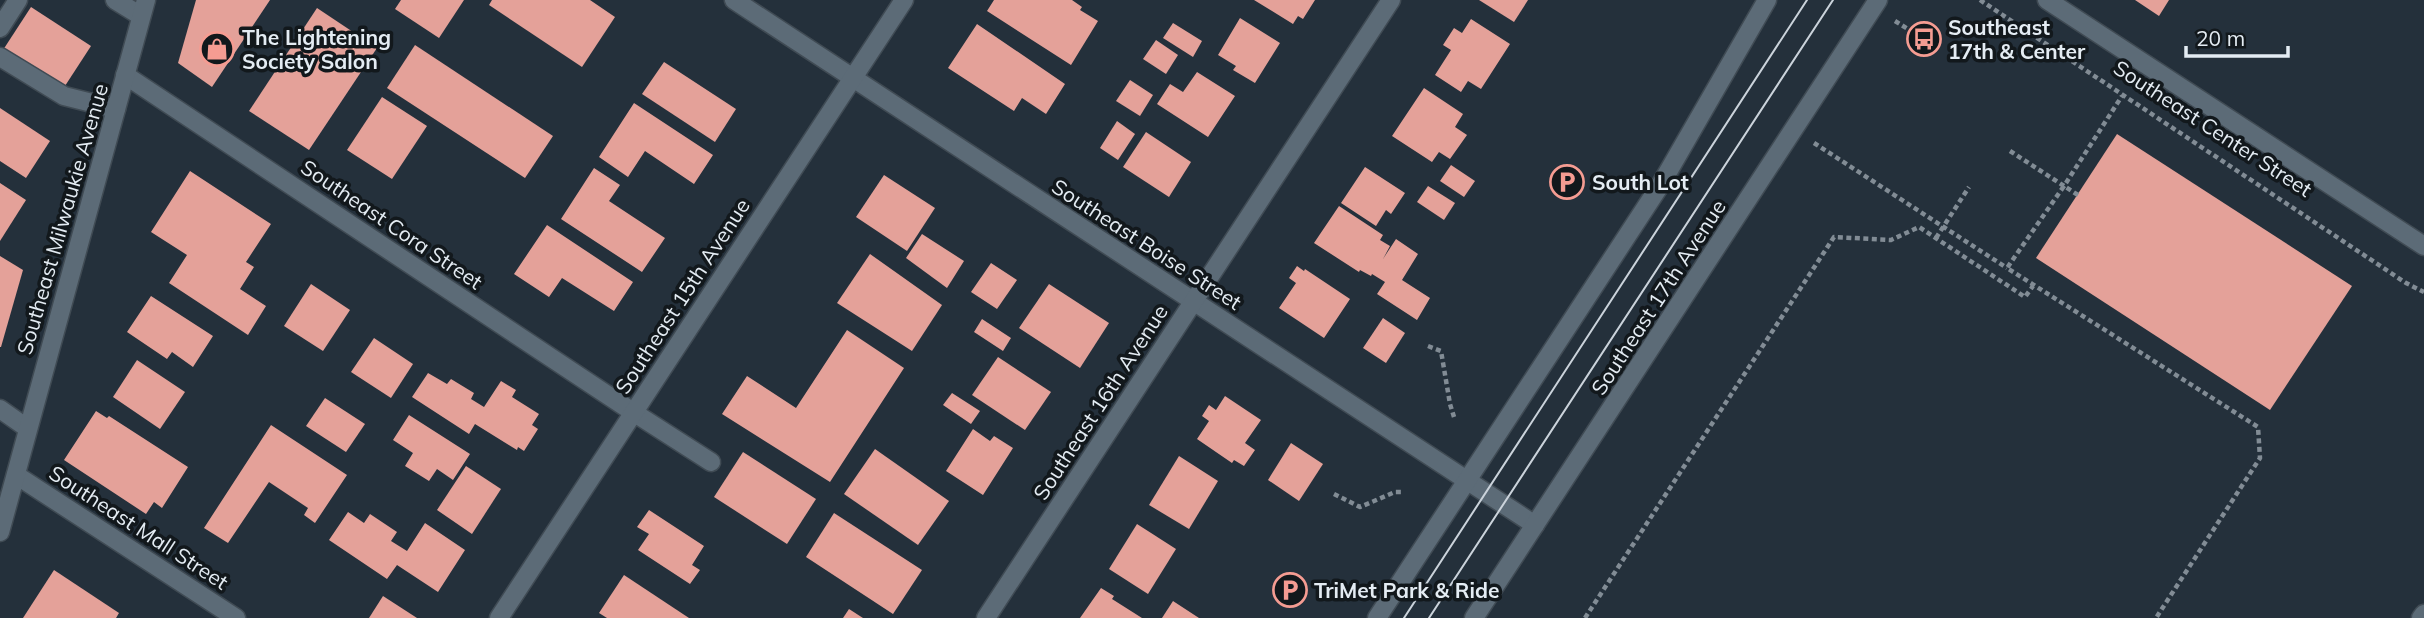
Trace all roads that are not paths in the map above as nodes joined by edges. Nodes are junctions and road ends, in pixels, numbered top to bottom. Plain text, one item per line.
1 (18, 0) edge
2 (115, 0) edge
3 (734, 0) edge
4 (904, 0) edge
5 (1391, 0) edge
6 (1768, 0) edge
7 (2047, 0) edge
8 (1876, 4) edge
9 (143, 8) edge
10 (0, 28) edge
11 (0, 57) edge
12 (125, 75) junction
13 (853, 77) junction
14 (116, 109) junction
15 (2424, 246) edge
16 (1194, 302) junction
17 (0, 410) edge
18 (634, 412) junction
19 (27, 428) junction
20 (711, 461) dead end
21 (16, 475) junction
22 (1467, 480) junction
23 (1535, 525) junction
24 (0, 532) edge
25 (236, 618) edge
26 (499, 618) edge
27 (986, 618) edge
28 (1377, 618) edge
29 (1474, 618) edge

1 - 10 street
2 - 9 street
3 - 13 street, Southeast Boise Street
4 - 13 street, Southeast 15th Avenue
5 - 16 street, Southeast 16th Avenue
6 - 22 street
7 - 15 street, Southeast Center Street
8 - 23 street, Southeast 17th Avenue
9 - 12 street, Southeast Milwaukie Avenue
11 - 14 street
12 - 14 street, Southeast Milwaukie Avenue
12 - 18 street, Southeast Cora Street
13 - 16 street, Southeast Boise Street
13 - 18 street, Southeast 15th Avenue
14 - 19 street, Southeast Milwaukie Avenue
16 - 22 street, Southeast Boise Street
16 - 27 street, Southeast 16th Avenue
17 - 19 street
18 - 20 street, Southeast Cora Street
18 - 26 street, Southeast 15th Avenue
19 - 21 street, Southeast Milwaukie Avenue
21 - 24 street, Southeast Milwaukie Avenue
21 - 25 street, Southeast Mall Street
22 - 23 street, Southeast Boise Street
22 - 28 street
23 - 29 street, Southeast 17th Avenue

